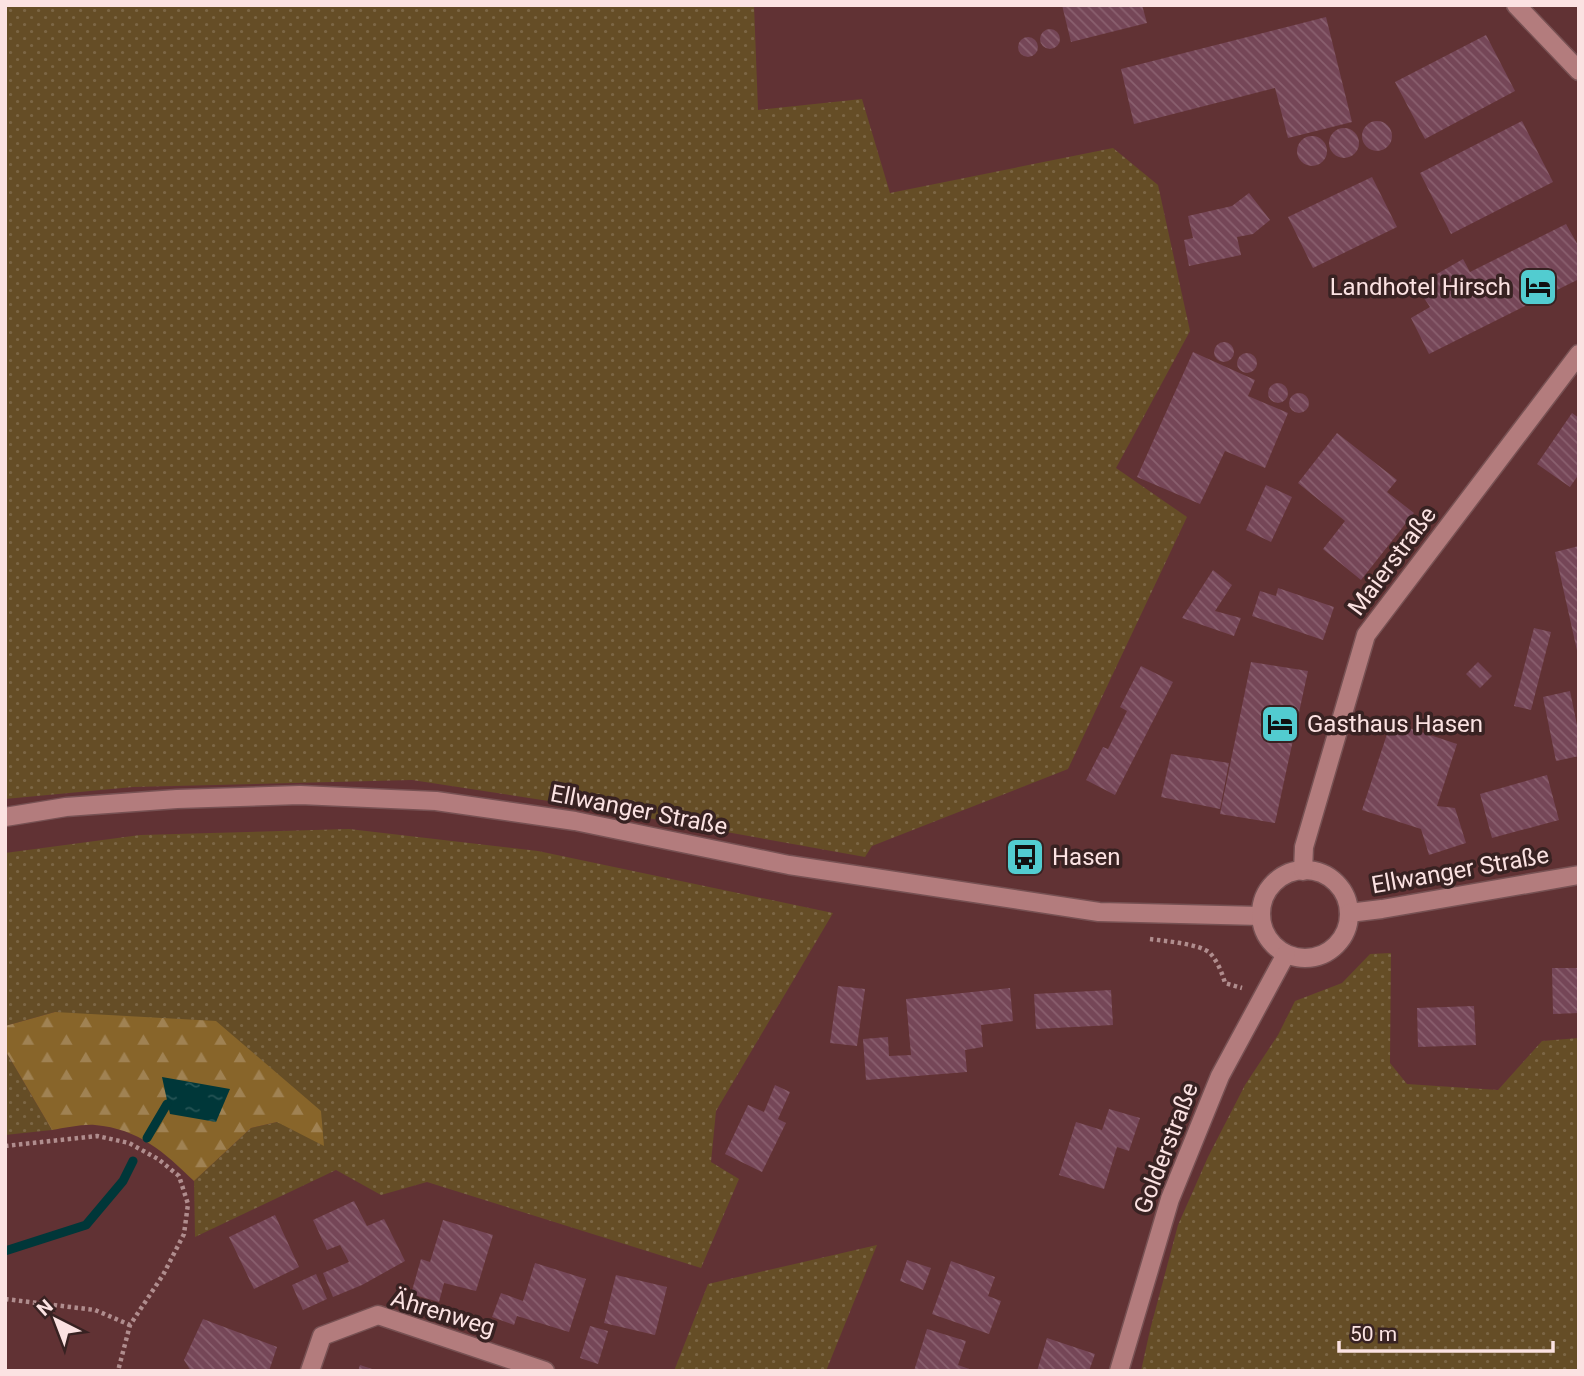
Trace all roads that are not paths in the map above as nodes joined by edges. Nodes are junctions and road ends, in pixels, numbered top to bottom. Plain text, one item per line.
1 (1516, 5) edge
2 (1579, 71) edge
3 (1579, 354) edge
4 (5, 817) edge
5 (1303, 871) junction
6 (1579, 875) edge
7 (1349, 913) junction
8 (1261, 916) junction
9 (1286, 954) junction
10 (310, 1371) edge
11 (545, 1371) edge
12 (1119, 1371) edge

1 - 2 street
3 - 5 street, Maierstraße
4 - 8 street, Ellwanger Straße
5 - 7 street, Ellwanger Straße
5 - 8 street
6 - 7 street, Ellwanger Straße
7 - 9 street, Ellwanger Straße
8 - 9 street
9 - 12 street, Golderstraße
10 - 11 street, Ährenweg

